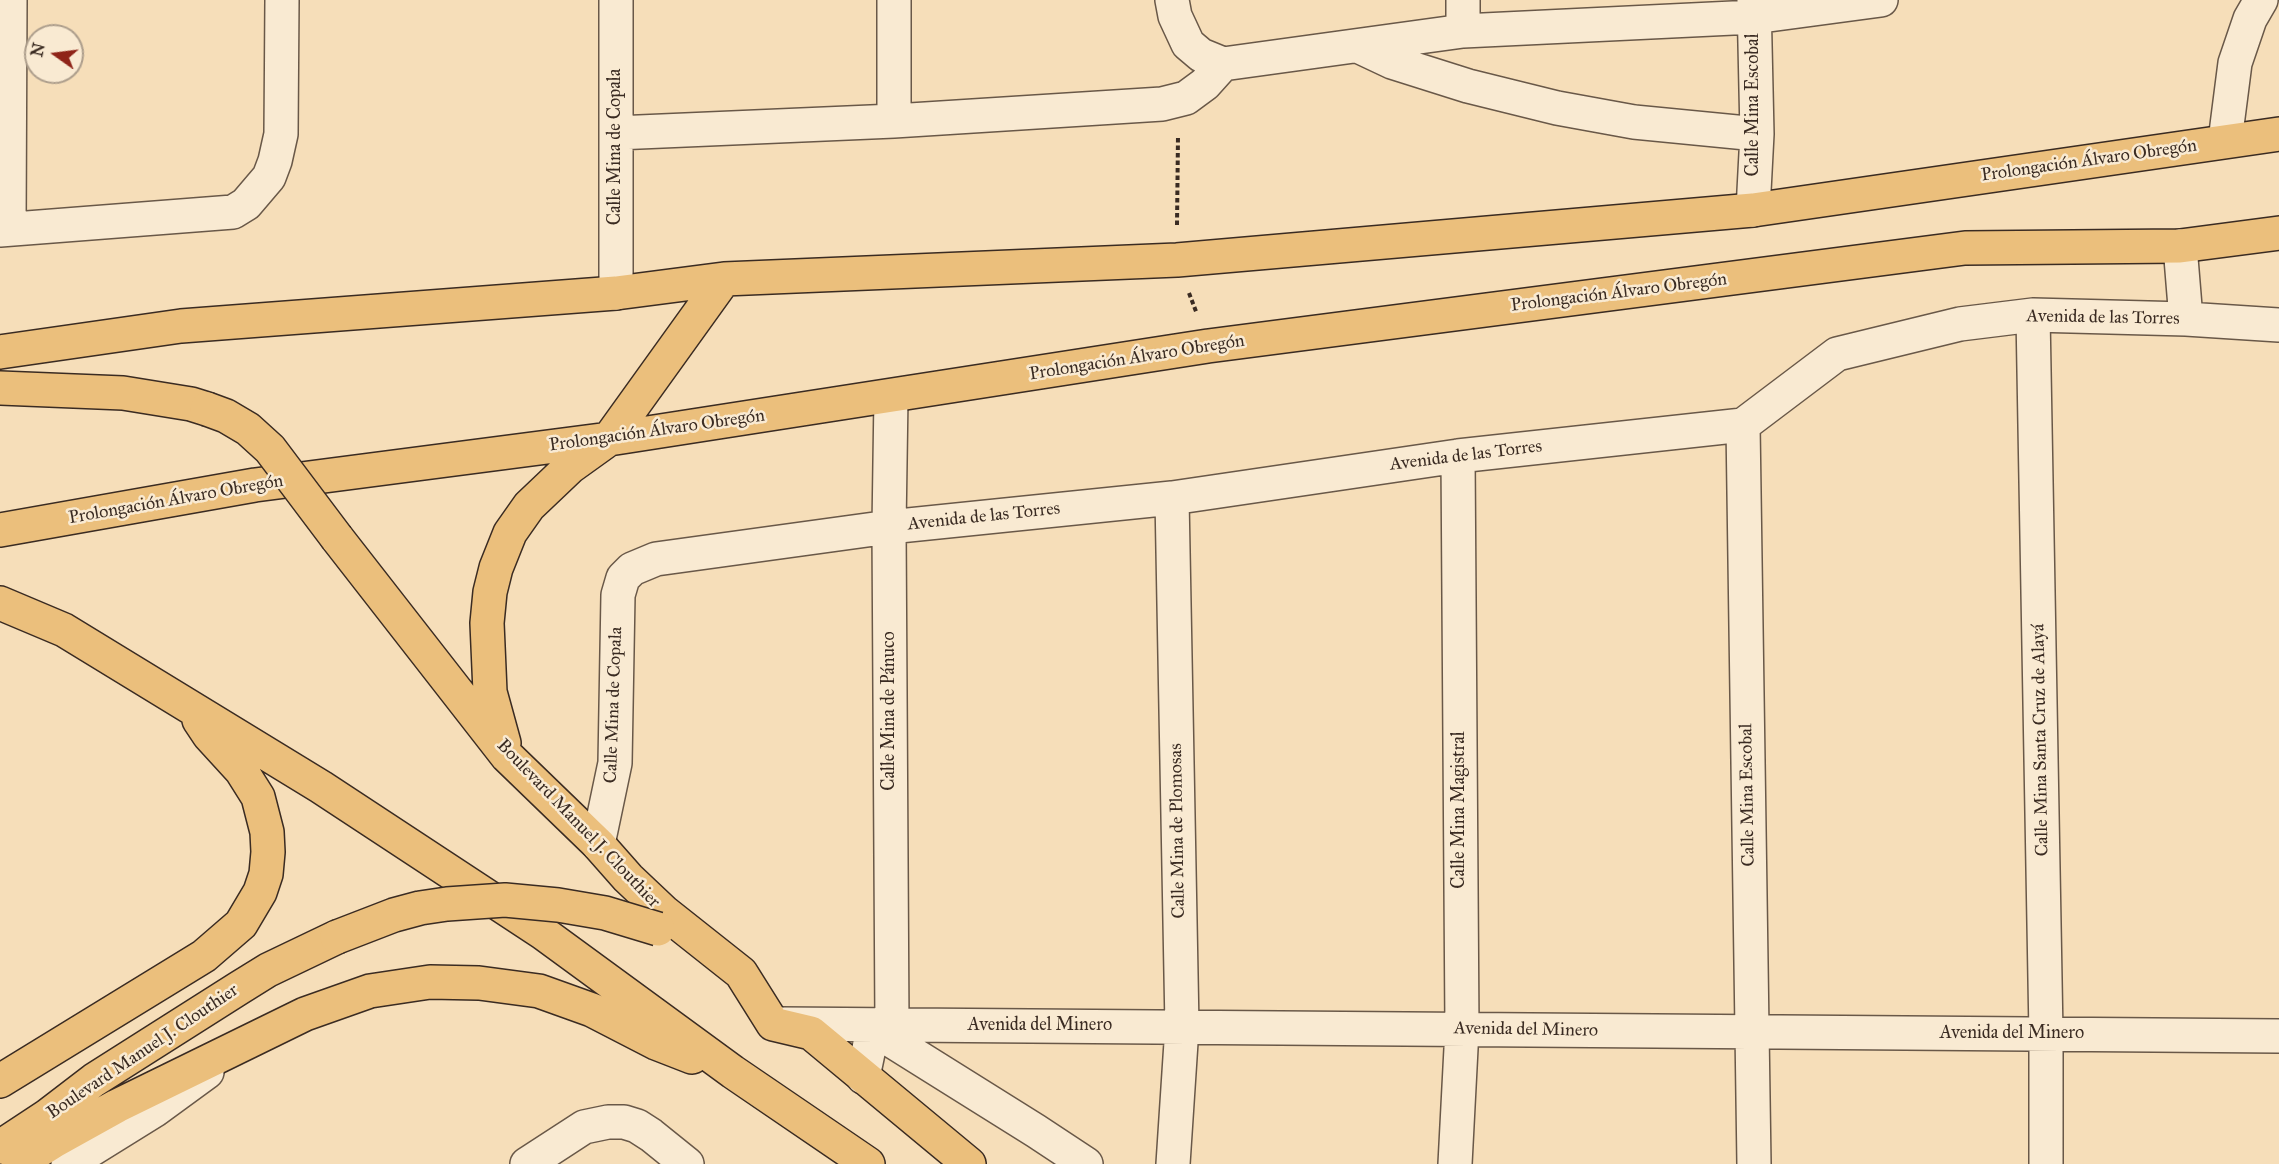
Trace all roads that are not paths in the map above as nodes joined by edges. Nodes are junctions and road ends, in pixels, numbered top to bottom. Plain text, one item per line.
1 (10, 0) edge
2 (282, 0) edge
3 (616, 0) edge
4 (894, 0) edge
5 (1172, 0) edge
6 (1881, 0) edge
7 (2261, 0) edge
8 (1754, 8) edge
9 (1463, 15) edge
10 (1358, 46) junction
11 (1223, 64) junction
12 (894, 121) junction
13 (616, 133) junction
14 (1757, 134) junction
15 (2279, 134) edge
16 (2225, 141) junction
17 (1753, 210) junction
18 (4, 229) edge
19 (2279, 232) edge
20 (2181, 246) junction
21 (724, 279) junction
22 (616, 293) junction
23 (2033, 315) junction
24 (2186, 319) junction
25 (2279, 324) edge
26 (0, 352) edge
27 (0, 388) edge
28 (891, 397) junction
29 (1743, 425) junction
30 (609, 439) junction
31 (1458, 456) junction
32 (1172, 498) junction
33 (889, 527) junction
34 (0, 530) edge
35 (632, 569) joint
36 (0, 603) edge
37 (189, 705) junction
38 (507, 756) junction
39 (598, 844) junction
40 (722, 959) junction
41 (773, 1024) junction
42 (882, 1027) junction
43 (1182, 1027) junction
44 (1462, 1029) junction
45 (1751, 1032) junction
46 (2046, 1034) junction
47 (2279, 1036) edge
48 (249, 1042) junction
49 (733, 1072) junction
50 (863, 1077) junction
51 (0, 1081) edge
52 (0, 1147) edge
53 (863, 1162) edge
54 (18, 1164) edge
55 (69, 1164) edge
56 (527, 1164) edge
57 (687, 1164) edge
58 (969, 1164) edge
59 (1086, 1164) edge
60 (1173, 1164) edge
61 (1455, 1164) edge
62 (1754, 1164) edge
63 (2046, 1164) edge

1 - 18 street
2 - 18 street
3 - 13 street, Calle Mina de Copala
4 - 12 street
5 - 11 street
6 - 8 street
7 - 16 street
8 - 9 street
8 - 14 street, Calle Mina Escobal
9 - 10 street
10 - 11 street
10 - 14 street
11 - 12 street
12 - 13 street
13 - 22 street, Calle Mina de Copala
14 - 17 street, Calle Mina Escobal
15 - 16 main road, Prolongación Álvaro Obregón
16 - 17 main road, Prolongación Álvaro Obregón
17 - 21 main road, Prolongación Álvaro Obregón
19 - 20 main road, Prolongación Álvaro Obregón
20 - 24 street
20 - 28 main road, Prolongación Álvaro Obregón
21 - 22 main road, Prolongación Álvaro Obregón
21 - 30 main road
22 - 26 main road, Prolongación Álvaro Obregón
23 - 24 street, Avenida de las Torres
23 - 29 street, Avenida de las Torres
23 - 46 street, Calle Mina Santa Cruz de Alayá
24 - 25 street, Avenida de las Torres
27 - 38 main road, Boulevard Manuel J. Clouthier, bridge
28 - 30 main road, Prolongación Álvaro Obregón
28 - 33 street, Calle Mina de Pánuco
29 - 31 street, Avenida de las Torres
29 - 45 street, Calle Mina Escobal
30 - 34 main road, Prolongación Álvaro Obregón
30 - 38 main road
31 - 32 street, Avenida de las Torres
31 - 44 street, Calle Mina Magistral
32 - 33 street, Avenida de las Torres
32 - 43 street, Calle Mina de Plomosas
33 - 35 street, Avenida de las Torres
33 - 42 street, Calle Mina de Pánuco
35 - 39 street, Calle Mina de Copala
36 - 37 main road, Boulevard Manuel J. Clouthier
37 - 49 main road, Boulevard Manuel J. Clouthier
37 - 51 main road, Boulevard Manuel J. Clouthier
38 - 39 main road, Boulevard Manuel J. Clouthier
39 - 40 main road, Boulevard Manuel J. Clouthier
40 - 41 main road, Boulevard Manuel J. Clouthier
40 - 52 main road, Boulevard Manuel J. Clouthier, bridge
41 - 42 street, Avenida del Minero
41 - 50 main road
42 - 43 street, Avenida del Minero
42 - 50 street, Calle Mina de Pánuco
42 - 59 street
43 - 44 street, Avenida del Minero
43 - 60 street, Calle Mina de Plomosas
44 - 45 street, Avenida del Minero
44 - 61 street, Calle Mina Magistral
45 - 46 street, Avenida del Minero
45 - 62 street, Calle Mina Escobal
46 - 47 street, Avenida del Minero
46 - 63 street, Calle Mina Santa Cruz de Alayá
48 - 49 main road, Boulevard Manuel J. Clouthier
48 - 54 main road, Boulevard Manuel J. Clouthier
48 - 55 street, Boulevard Manuel J. Clouthier
49 - 53 main road, Boulevard Manuel J. Clouthier
50 - 58 main road
56 - 57 street

